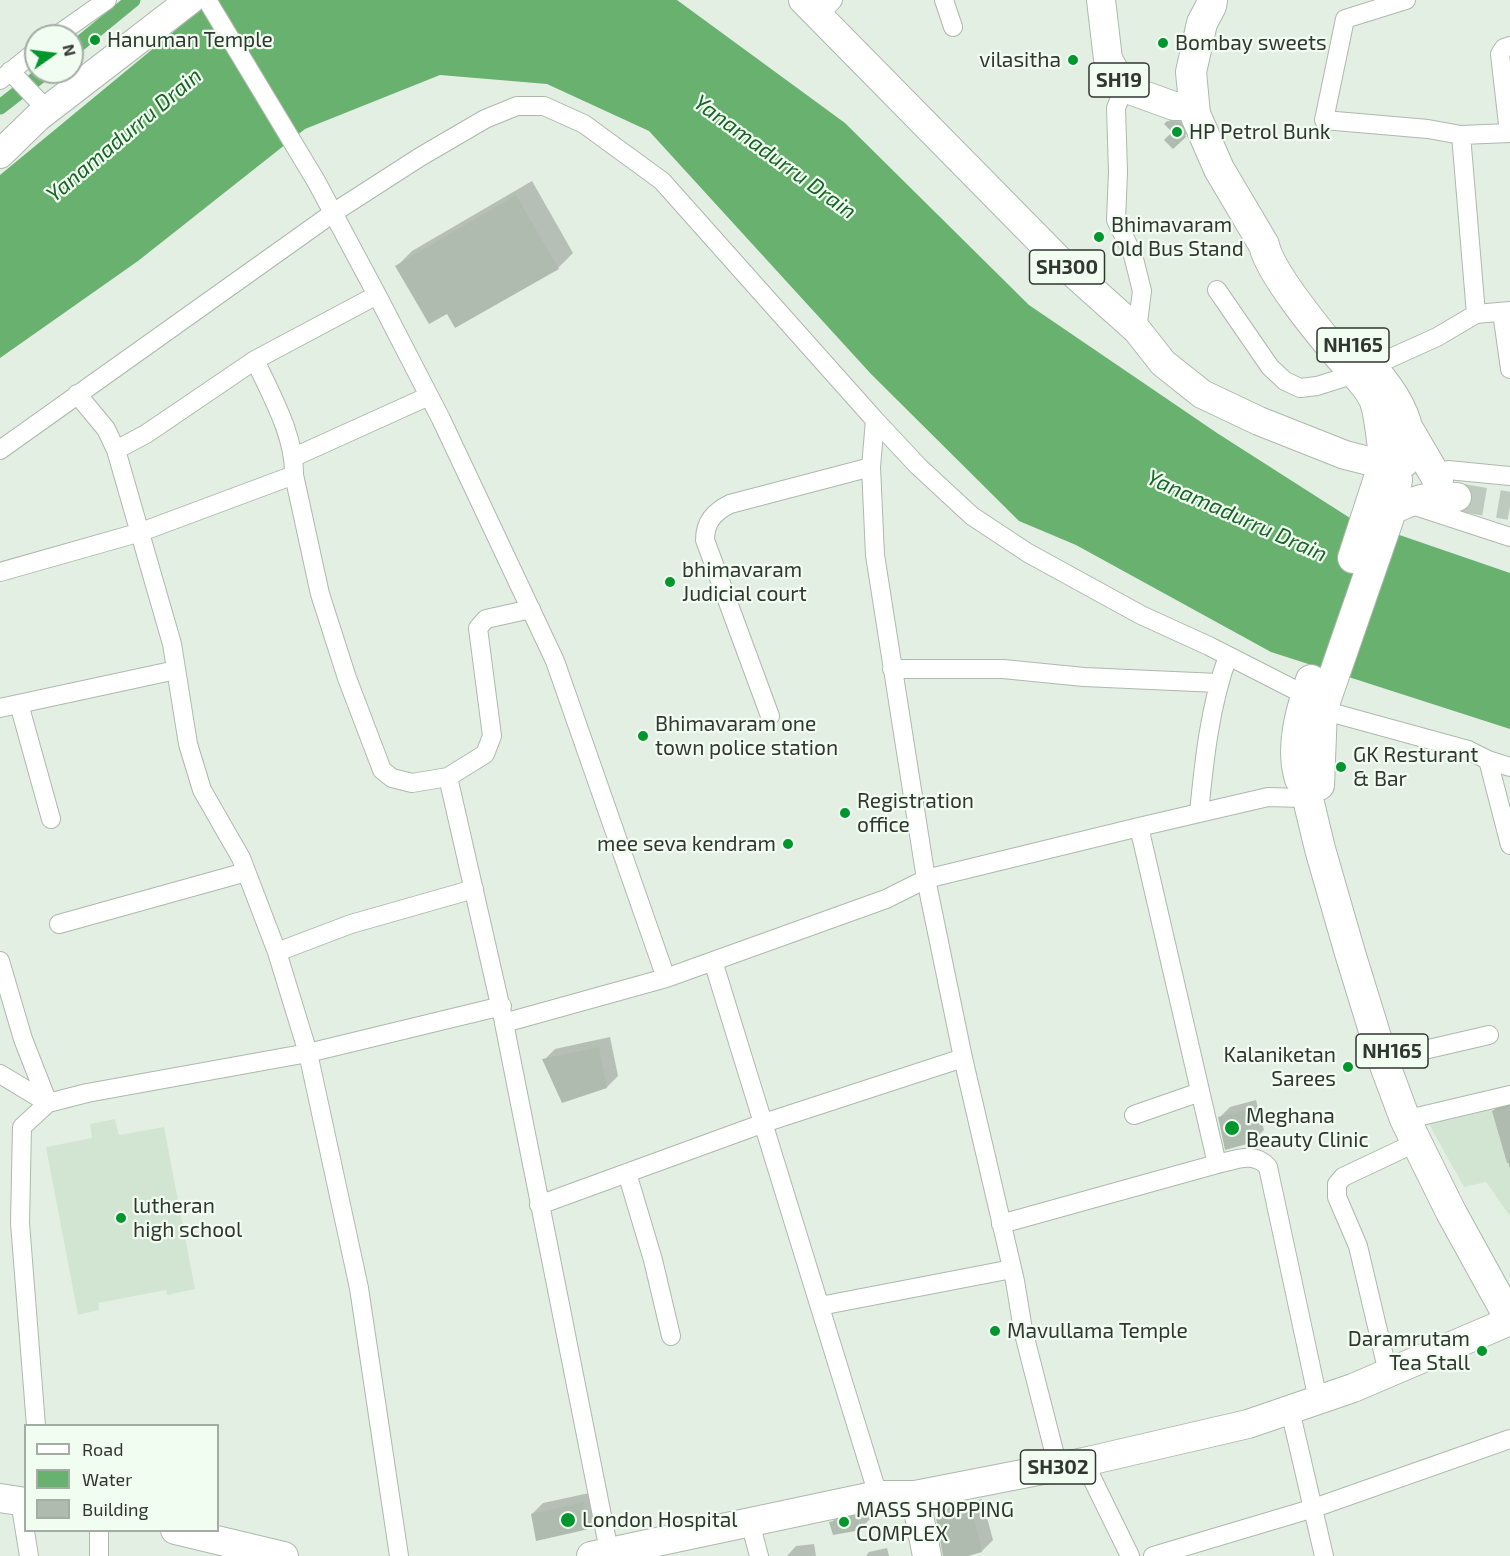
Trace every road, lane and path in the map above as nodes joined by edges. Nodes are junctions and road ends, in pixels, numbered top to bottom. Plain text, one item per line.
1 (107, 0) edge
2 (190, 0) edge
3 (207, 0) edge
4 (944, 0) edge
5 (1101, 0) edge
6 (1118, 0) edge
7 (1406, 0) edge
8 (818, 5) edge
9 (1204, 8) edge
10 (73, 24) edge
11 (953, 27) dead end
12 (1510, 46) edge
13 (24, 62) edge
14 (9, 76) edge
15 (1130, 83) junction
16 (1194, 101) junction
17 (42, 104) junction
18 (1509, 133) edge
19 (1461, 135) junction
20 (0, 154) edge
21 (333, 213) junction
22 (1217, 290) dead end
23 (377, 296) junction
24 (1506, 312) edge
25 (1476, 314) junction
26 (1137, 330) junction
27 (255, 360) junction
28 (1510, 369) edge
29 (1363, 370) junction
30 (77, 394) junction
31 (429, 396) junction
32 (874, 420) junction
33 (0, 450) edge
34 (116, 450) junction
35 (294, 466) junction
36 (871, 467) junction
37 (1510, 476) edge
38 (1406, 486) junction
39 (141, 532) junction
40 (1510, 537) edge
41 (0, 572) edge
42 (531, 609) junction
43 (1228, 656) junction
44 (892, 669) junction
45 (176, 670) junction
46 (1218, 683) junction
47 (1316, 697) junction
48 (19, 704) junction
49 (0, 708) edge
50 (770, 716) dead end
51 (1488, 760) junction
52 (1510, 766) edge
53 (448, 777) junction
54 (1308, 782) junction
55 (1199, 813) junction
56 (51, 819) dead end
57 (1139, 827) junction
58 (1322, 830) junction
59 (1510, 845) edge
60 (246, 872) junction
61 (926, 879) junction
62 (474, 889) junction
63 (59, 924) dead end
64 (277, 952) junction
65 (0, 961) edge
66 (713, 961) junction
67 (666, 978) junction
68 (503, 1014) junction
69 (1489, 1035) dead end
70 (308, 1053) junction
71 (1394, 1057) junction
72 (963, 1058) junction
73 (0, 1074) edge
74 (1200, 1092) junction
75 (1510, 1095) edge
76 (48, 1103) junction
77 (1134, 1115) dead end
78 (764, 1124) junction
79 (1417, 1130) junction
80 (1217, 1164) junction
81 (627, 1173) junction
82 (539, 1205) junction
83 (1001, 1224) junction
84 (1012, 1269) junction
85 (1510, 1292) edge
86 (820, 1306) junction
87 (1510, 1320) edge
88 (671, 1336) dead end
89 (1388, 1373) junction
90 (1318, 1400) junction
91 (1290, 1410) junction
92 (36, 1424) edge
93 (1510, 1439) edge
94 (1071, 1464) junction
95 (878, 1495) junction
96 (915, 1495) junction
97 (15, 1500) edge
98 (1314, 1508) junction
99 (750, 1522) junction
100 (99, 1532) edge
101 (183, 1532) edge
102 (603, 1555) edge
103 (29, 1556) edge
104 (99, 1556) edge
105 (284, 1556) edge
106 (399, 1556) edge
107 (759, 1556) edge
108 (927, 1556) edge
109 (1130, 1556) edge
110 (1153, 1556) edge
111 (1324, 1556) edge

1 - 10 street
2 - 17 main road
3 - 21 street
4 - 11 street
5 - 15 main road, SH19
6 - 15 main road, SH19
7 - 19 street
8 - 26 main road, SH300
9 - 16 highway, NH165
12 - 18 street
13 - 14 street
14 - 17 street
15 - 16 main road, SH19
15 - 26 street
16 - 29 highway, NH165
17 - 20 main road
18 - 19 street
19 - 25 street
21 - 23 street
21 - 30 street
21 - 32 street
22 - 29 street
23 - 27 street
23 - 31 street
24 - 25 street
24 - 28 street
25 - 29 street
26 - 38 main road, SH300
27 - 34 street
27 - 35 street
29 - 38 highway, NH165
29 - 38 highway, NH165
30 - 33 street
30 - 34 street
31 - 35 street
31 - 42 street
32 - 36 street
32 - 43 street
34 - 39 street
35 - 39 street
35 - 53 street
36 - 44 street
36 - 50 street
37 - 38 street
38 - 40 street
38 - 47 highway, NH165
39 - 41 street
39 - 45 street
42 - 53 street
42 - 67 street
43 - 46 street
43 - 47 street
44 - 46 street
44 - 61 street
45 - 48 street
45 - 60 street
46 - 55 street
47 - 51 street
47 - 54 highway, NH165
48 - 49 street
48 - 56 street
51 - 52 street
51 - 59 street
53 - 62 street
54 - 55 street
54 - 58 highway, NH165
55 - 57 street
57 - 61 street
57 - 74 street
58 - 71 highway, NH165
58 - 79 highway, NH165
60 - 63 street
60 - 64 street
61 - 66 street
61 - 72 street
62 - 64 street
62 - 68 street
64 - 70 street
65 - 76 street
66 - 67 street
66 - 78 street
67 - 68 street
68 - 70 street
68 - 82 street
69 - 71 street
70 - 76 street
70 - 106 street
71 - 79 highway, NH165
72 - 78 street
72 - 83 street
73 - 76 street
74 - 77 street
74 - 80 street
75 - 79 street
76 - 92 street
78 - 81 street
78 - 86 street
79 - 85 highway, NH165
79 - 87 highway, NH165
79 - 89 street
80 - 83 street
80 - 90 street
81 - 82 street
81 - 88 street
82 - 102 street
83 - 84 street
84 - 86 street
84 - 94 street
86 - 95 street
87 - 89 main road, SH302
89 - 90 main road, SH302
90 - 91 main road, SH302
91 - 94 main road, SH302
91 - 98 street
93 - 98 street
94 - 96 main road, SH302
94 - 109 street
95 - 96 main road, SH302
95 - 99 main road, SH302
96 - 108 main road
97 - 103 street
98 - 110 street
98 - 111 street
99 - 102 main road, SH302
99 - 107 street
100 - 104 street
101 - 105 main road

